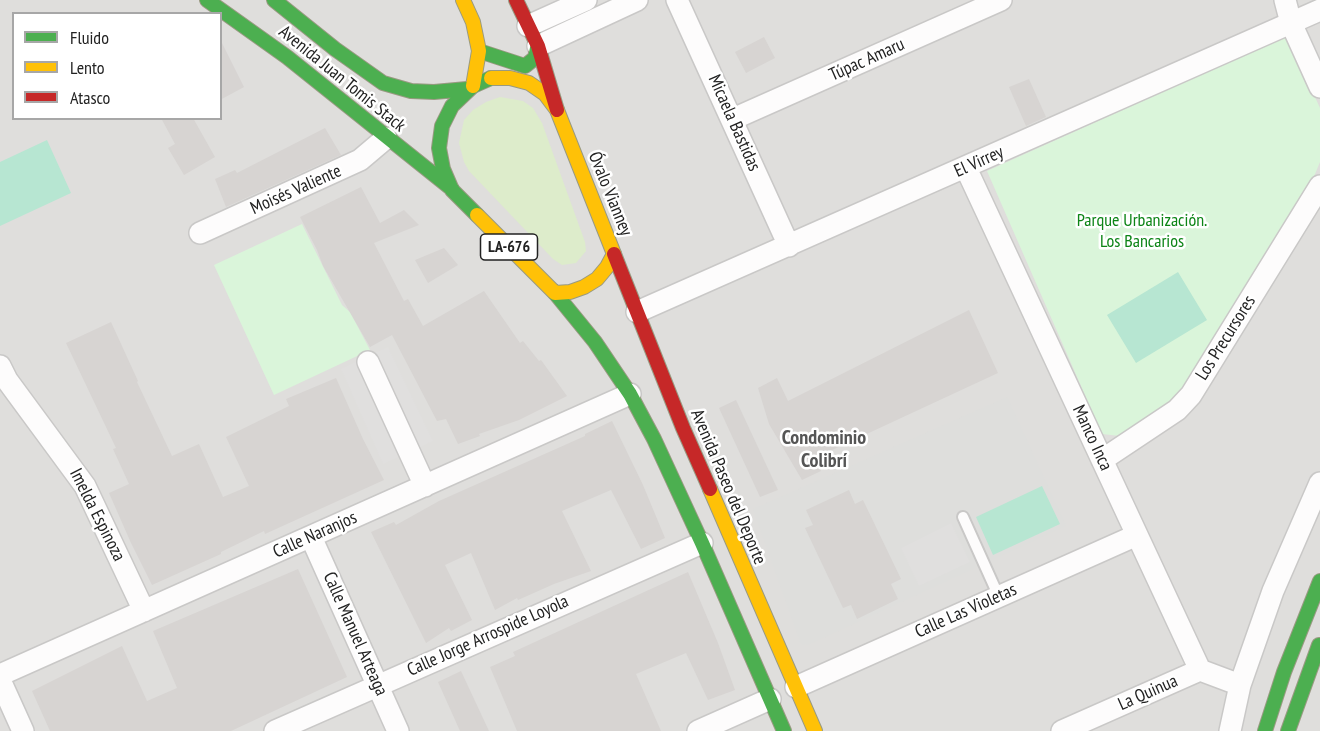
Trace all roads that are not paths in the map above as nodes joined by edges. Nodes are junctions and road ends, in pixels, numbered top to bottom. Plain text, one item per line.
1 (207, 0) edge
2 (274, 0) edge
3 (463, 0) edge
4 (516, 0) edge
5 (586, 0) edge
6 (637, 0) edge
7 (677, 0) edge
8 (1001, 0) edge
9 (1285, 0) edge
10 (1320, 10) edge
11 (1291, 23) junction
12 (528, 26) junction
13 (538, 46) junction
14 (479, 51) junction
15 (470, 87) junction
16 (1320, 87) edge
17 (557, 110) junction
18 (733, 119) junction
19 (386, 138) junction
20 (966, 168) junction
21 (1320, 186) edge
22 (452, 190) junction
23 (200, 233) dead end
24 (789, 246) junction
25 (615, 254) junction
26 (555, 293) junction
27 (638, 312) junction
28 (368, 362) dead end
29 (2, 377) edge
30 (630, 394) junction
31 (1102, 460) junction
32 (1320, 483) edge
33 (425, 486) junction
34 (963, 518) dead end
35 (1137, 535) junction
36 (311, 537) junction
37 (702, 543) junction
38 (1320, 581) edge
39 (999, 597) junction
40 (144, 611) junction
41 (1320, 642) edge
42 (1200, 670) junction
43 (0, 675) edge
44 (0, 680) edge
45 (377, 685) junction
46 (1240, 685) junction
47 (796, 687) junction
48 (770, 699) junction
49 (23, 731) edge
50 (275, 731) edge
51 (398, 731) edge
52 (698, 731) edge
53 (784, 731) edge
54 (816, 731) edge
55 (1062, 731) edge
56 (1230, 731) edge
57 (1265, 731) edge
58 (1288, 731) edge

1 - 19 main road, Avenida Juan Tomis Stack / LA-676
2 - 15 main road, Avenida Juan Tomis Stack
3 - 14 main road
4 - 12 main road
5 - 12 street
6 - 13 street
7 - 18 street, Micaela Bastidas
8 - 18 street, Túpac Amaru
9 - 11 street
10 - 11 street, El Virrey
11 - 16 street
11 - 20 street, El Virrey
12 - 13 main road
13 - 14 main road
13 - 17 main road
14 - 15 main road
15 - 17 main road, Óvalo Vianney
15 - 22 main road, LA-676
17 - 25 main road, Óvalo Vianney
18 - 24 street, Micaela Bastidas
19 - 22 main road, Avenida Juan Tomis Stack / LA-676
19 - 23 street, Moisés Valiente
20 - 24 street, El Virrey
20 - 31 street, Manco Inca
21 - 31 street, Los Precursores
22 - 26 main road, LA-676
24 - 27 street, El Virrey
25 - 26 main road, Óvalo Vianney
25 - 27 main road, Avenida Paseo del Deporte
26 - 30 main road, LA-676
27 - 47 main road, Avenida Paseo del Deporte
28 - 33 street
29 - 40 street, Imelda Espinoza
30 - 33 street, Calle Naranjos
30 - 37 main road, LA-676
31 - 35 street, Manco Inca
32 - 46 street
33 - 36 street, Calle Naranjos
34 - 39 lane
35 - 39 street, Calle Las Violetas
35 - 42 street, Manco Inca
36 - 40 street, Calle Naranjos
36 - 45 street, Calle Manuel Arteaga
37 - 45 street, Calle Jorge Arrospide Loyola
37 - 48 main road, LA-676
38 - 57 main road
39 - 47 street, Calle Las Violetas
40 - 43 street, Calle Naranjos
41 - 58 main road
42 - 46 street
42 - 55 street, La Quinua
44 - 49 street
45 - 50 street, Calle Jorge Arrospide Loyola
45 - 51 street, Calle Manuel Arteaga
46 - 56 street
47 - 54 main road, Avenida Paseo del Deporte
48 - 52 street
48 - 53 main road, LA-676

